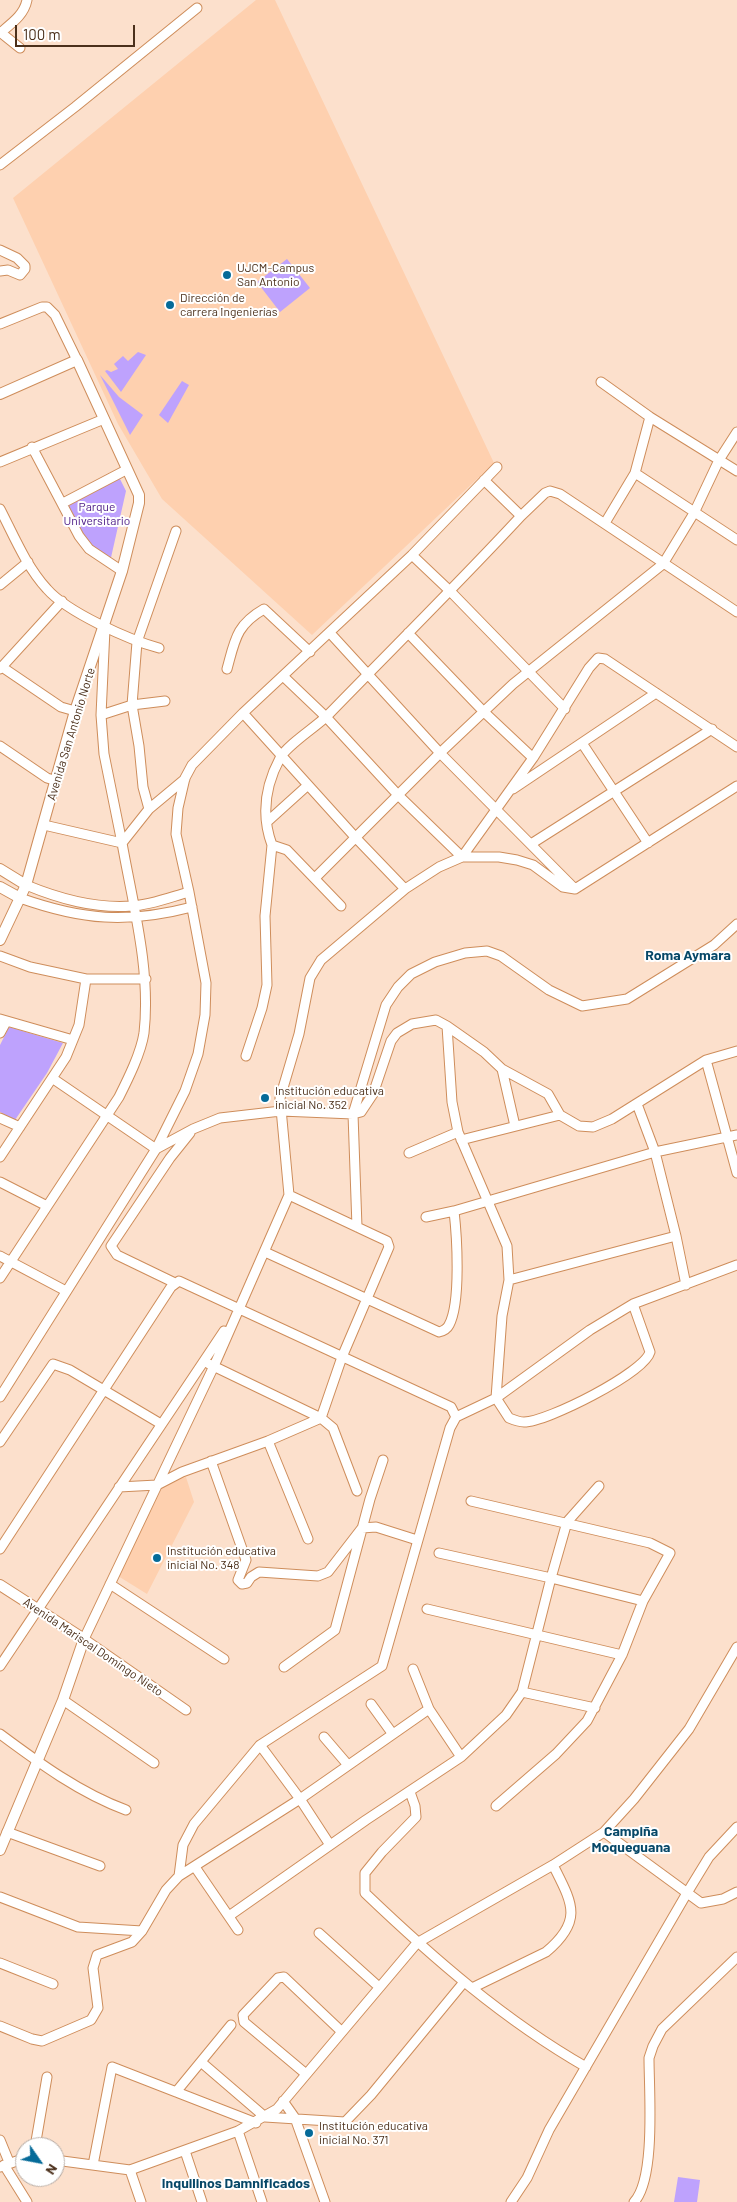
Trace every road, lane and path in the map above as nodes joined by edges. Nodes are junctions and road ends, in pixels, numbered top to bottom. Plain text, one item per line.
1 (27, 0) edge
2 (197, 8) dead end
3 (0, 32) edge
4 (20, 48) dead end
5 (0, 165) edge
6 (0, 250) edge
7 (0, 271) edge
8 (0, 324) edge
9 (77, 360) junction
10 (601, 382) dead end
11 (0, 394) edge
12 (650, 417) junction
13 (104, 418) junction
14 (737, 432) edge
15 (32, 447) junction
16 (719, 460) junction
17 (0, 462) edge
18 (497, 467) dead end
19 (126, 470) junction
20 (737, 471) edge
21 (635, 473) junction
22 (484, 480) junction
23 (63, 503) junction
24 (0, 509) edge
25 (694, 513) junction
26 (521, 516) junction
27 (605, 522) junction
28 (176, 531) dead end
29 (737, 540) edge
30 (412, 555) junction
31 (28, 562) junction
32 (663, 564) junction
33 (122, 571) junction
34 (0, 585) edge
35 (451, 592) junction
36 (62, 601) junction
37 (737, 612) edge
38 (105, 626) junction
39 (330, 633) junction
40 (408, 633) junction
41 (137, 642) junction
42 (159, 648) dead end
43 (310, 652) junction
44 (1, 668) edge
45 (227, 669) dead end
46 (529, 671) junction
47 (368, 673) junction
48 (283, 676) junction
49 (656, 693) junction
50 (165, 701) dead end
51 (132, 706) junction
52 (565, 708) junction
53 (75, 711) junction
54 (484, 711) junction
55 (243, 713) junction
56 (101, 715) junction
57 (326, 717) junction
58 (712, 729) junction
59 (582, 743) junction
60 (0, 746) edge
61 (737, 746) edge
62 (440, 753) junction
63 (281, 755) junction
64 (533, 758) junction
65 (185, 778) junction
66 (57, 781) junction
67 (308, 785) junction
68 (737, 786) edge
69 (510, 792) junction
70 (615, 792) junction
71 (398, 795) junction
72 (149, 809) junction
73 (496, 809) junction
74 (267, 822) junction
75 (44, 825) junction
76 (355, 837) junction
77 (648, 843) junction
78 (122, 844) junction
79 (531, 844) junction
80 (272, 845) junction
81 (462, 856) junction
82 (0, 869) edge
83 (315, 878) junction
84 (26, 885) junction
85 (0, 887) edge
86 (406, 889) junction
87 (575, 889) junction
88 (189, 892) junction
89 (20, 898) junction
90 (133, 906) junction
91 (341, 906) dead end
92 (192, 907) junction
93 (135, 918) junction
94 (737, 924) edge
95 (0, 940) edge
96 (0, 956) edge
97 (86, 979) junction
98 (146, 979) junction
99 (3, 1020) edge
100 (447, 1026) junction
101 (0, 1033) edge
102 (72, 1040) junction
103 (737, 1051) edge
104 (246, 1056) dead end
105 (706, 1060) junction
106 (502, 1070) junction
107 (52, 1078) junction
108 (637, 1104) junction
109 (280, 1111) junction
110 (353, 1114) junction
111 (560, 1115) junction
112 (107, 1116) junction
113 (0, 1118) edge
114 (516, 1126) junction
115 (20, 1127) junction
116 (193, 1128) junction
117 (460, 1136) junction
118 (733, 1136) edge
119 (156, 1149) junction
120 (655, 1152) junction
121 (409, 1153) dead end
122 (0, 1157) edge
123 (737, 1173) edge
124 (0, 1182) edge
125 (289, 1195) junction
126 (486, 1200) junction
127 (47, 1206) junction
128 (454, 1211) junction
129 (426, 1217) dead end
130 (357, 1227) junction
131 (676, 1236) junction
132 (265, 1252) junction
133 (0, 1256) edge
134 (10, 1262) junction
135 (737, 1265) edge
136 (0, 1278) edge
137 (510, 1280) junction
138 (175, 1283) junction
139 (686, 1285) junction
140 (66, 1291) junction
141 (366, 1298) junction
142 (633, 1304) junction
143 (238, 1309) junction
144 (342, 1358) junction
145 (204, 1361) junction
146 (214, 1366) junction
147 (104, 1390) junction
148 (0, 1397) edge
149 (496, 1398) junction
150 (456, 1417) junction
151 (321, 1418) junction
152 (161, 1424) junction
153 (268, 1441) junction
154 (0, 1442) edge
155 (383, 1460) dead end
156 (211, 1462) junction
157 (157, 1485) junction
158 (599, 1486) dead end
159 (119, 1487) junction
160 (357, 1491) dead end
161 (471, 1501) dead end
162 (567, 1522) junction
163 (362, 1528) junction
164 (308, 1539) dead end
165 (417, 1540) junction
166 (0, 1549) edge
167 (439, 1553) dead end
168 (550, 1578) junction
169 (110, 1584) junction
170 (0, 1585) edge
171 (643, 1601) junction
172 (427, 1609) dead end
173 (38, 1610) junction
174 (537, 1634) junction
175 (84, 1639) junction
176 (737, 1647) edge
177 (622, 1655) junction
178 (224, 1659) dead end
179 (0, 1666) edge
180 (284, 1667) dead end
181 (413, 1669) dead end
182 (522, 1692) junction
183 (63, 1700) junction
184 (371, 1704) dead end
185 (595, 1708) junction
186 (429, 1709) junction
187 (186, 1710) dead end
188 (0, 1734) edge
189 (392, 1734) junction
190 (324, 1737) dead end
191 (260, 1745) junction
192 (461, 1757) junction
193 (38, 1762) junction
194 (154, 1763) dead end
195 (348, 1765) junction
196 (410, 1792) junction
197 (300, 1799) junction
198 (496, 1806) dead end
199 (126, 1810) dead end
200 (737, 1827) edge
201 (6, 1832) junction
202 (604, 1832) junction
203 (330, 1846) junction
204 (0, 1850) edge
205 (553, 1865) junction
206 (100, 1866) dead end
207 (195, 1867) junction
208 (179, 1876) junction
209 (737, 1892) edge
210 (687, 1893) junction
211 (0, 1897) edge
212 (229, 1916) junction
213 (238, 1930) dead end
214 (142, 1932) junction
215 (319, 1933) dead end
216 (417, 1943) junction
217 (737, 1957) edge
218 (0, 1963) edge
219 (464, 1982) junction
220 (53, 1984) dead end
221 (379, 1987) junction
222 (472, 1988) junction
223 (231, 2025) dead end
224 (2, 2026) edge
225 (341, 2031) junction
226 (0, 2036) edge
227 (201, 2062) junction
228 (586, 2067) junction
229 (306, 2074) junction
230 (47, 2077) dead end
231 (176, 2092) junction
232 (283, 2101) junction
233 (265, 2117) junction
234 (295, 2118) junction
235 (256, 2122) junction
236 (238, 2131) junction
237 (37, 2137) edge
238 (0, 2140) edge
239 (185, 2151) junction
240 (65, 2161) edge
241 (4, 2165) edge
242 (92, 2165) junction
243 (130, 2170) junction
244 (638, 2201) edge
245 (27, 2202) edge
246 (140, 2202) edge
247 (202, 2202) edge
248 (262, 2202) edge
249 (326, 2202) edge
250 (511, 2202) edge

1 - 3 street
2 - 5 street
3 - 4 street
6 - 7 street
8 - 9 street
9 - 11 street
9 - 13 street
10 - 12 street
12 - 16 street
12 - 21 street
13 - 15 street
13 - 19 street
14 - 16 street
15 - 17 street
15 - 23 street
16 - 20 street
16 - 25 street
18 - 22 street
19 - 23 street
19 - 33 street, Avenida San Antonio Norte
21 - 25 street
21 - 27 street
22 - 26 street
22 - 30 street
23 - 33 street
24 - 31 street
25 - 29 street
25 - 32 street
26 - 27 street
26 - 35 street
27 - 32 street
28 - 41 street
30 - 35 street
30 - 39 street
31 - 34 street
31 - 36 street
32 - 37 street
32 - 46 street
33 - 38 street, Avenida San Antonio Norte
35 - 40 street
35 - 46 street
36 - 38 street
36 - 44 street
38 - 41 street
38 - 53 street, Avenida San Antonio Norte
38 - 56 street
39 - 43 street
39 - 47 street
40 - 47 street
40 - 54 street
41 - 42 street
41 - 51 street
43 - 45 street
43 - 48 street
44 - 53 street
46 - 52 street
46 - 54 street
47 - 57 street
47 - 62 street
48 - 55 street
48 - 57 street
49 - 52 street
49 - 58 street
49 - 59 street
50 - 51 street
51 - 56 street
51 - 72 street
52 - 64 street
53 - 66 street, Avenida San Antonio Norte
54 - 62 street
54 - 64 street
55 - 63 street
55 - 65 street
56 - 78 street
57 - 63 street
57 - 71 street
58 - 61 street
58 - 70 street
59 - 69 street
59 - 70 street
60 - 66 street
62 - 71 street
62 - 73 street
63 - 67 street
63 - 74 street
64 - 69 street
65 - 72 street
65 - 88 street
66 - 75 street, Avenida San Antonio Norte
67 - 74 street
67 - 76 street
68 - 77 street
69 - 73 street
70 - 77 street
70 - 79 street
71 - 76 street
71 - 81 street
72 - 78 street
73 - 79 street
73 - 81 street
74 - 80 street
75 - 78 street
75 - 84 street, Avenida San Antonio Norte
76 - 83 street
76 - 86 street
77 - 87 street
78 - 90 street
79 - 87 street
80 - 83 street
80 - 104 street
81 - 86 street
81 - 87 street
82 - 84 street
83 - 91 street
84 - 89 street, Avenida San Antonio Norte
84 - 90 street
85 - 89 street
86 - 109 street
88 - 90 street
88 - 92 street
89 - 93 street
89 - 95 street, Avenida San Antonio Norte
90 - 93 street
92 - 93 street
92 - 119 street
93 - 98 street
94 - 110 street
96 - 97 street
97 - 98 street
97 - 102 street
98 - 112 street
99 - 101 street
99 - 102 street
100 - 106 street
100 - 110 street
100 - 117 street
102 - 107 street
103 - 105 street
105 - 108 street
105 - 118 street
106 - 111 street
106 - 114 street
107 - 112 street
107 - 115 street
108 - 111 street
108 - 120 street
109 - 110 street
109 - 116 street
109 - 125 street
110 - 130 street
111 - 114 street
112 - 119 street
112 - 127 street
113 - 115 street
114 - 117 street
115 - 122 street
116 - 119 street
116 - 138 street
117 - 121 street
117 - 126 street
118 - 120 street
118 - 123 street
119 - 140 street
120 - 126 street
120 - 131 street
124 - 127 street
125 - 130 street
125 - 132 street
126 - 128 street
126 - 137 street
127 - 134 street
128 - 129 street
128 - 141 street
130 - 141 street
131 - 137 street
131 - 139 street
132 - 141 street
132 - 143 street
133 - 134 street
134 - 136 street
134 - 140 street
135 - 139 street
137 - 149 street
138 - 143 street
138 - 147 street
139 - 142 street
140 - 148 street
141 - 144 street
142 - 149 street
142 - 149 street
143 - 144 street
143 - 145 street
143 - 146 street
144 - 150 street
144 - 151 street
145 - 146 street
145 - 152 street
146 - 151 street
146 - 157 street
147 - 152 street
147 - 154 street
147 - 166 street
149 - 150 street
150 - 165 street
151 - 153 street
151 - 160 street
152 - 159 street
153 - 156 street
153 - 164 street
155 - 163 street
156 - 157 street
156 - 163 street
157 - 159 street
157 - 169 street
158 - 162 street
159 - 173 street
161 - 162 street
162 - 168 street
162 - 171 street
163 - 165 street
163 - 180 street
165 - 191 street
167 - 168 street
168 - 171 street
168 - 174 street
169 - 175 street
169 - 178 street
170 - 173 street, Avenida Mariscal Domingo Nieto
171 - 177 street
172 - 174 street
173 - 175 street, Avenida Mariscal Domingo Nieto
173 - 179 street
174 - 177 street
174 - 182 street
175 - 183 street
175 - 187 street, Avenida Mariscal Domingo Nieto
176 - 202 street
177 - 185 street
181 - 186 street
182 - 185 street
182 - 192 street
183 - 193 street
183 - 194 street
184 - 189 street
185 - 198 street
186 - 189 street
186 - 192 street
188 - 193 street
189 - 195 street
190 - 195 street
191 - 197 street
191 - 208 street
192 - 196 street
193 - 199 street
193 - 201 street
195 - 197 street
196 - 203 street
196 - 216 street
197 - 203 street
197 - 207 street
200 - 210 street
201 - 204 street
201 - 206 street
202 - 205 street
202 - 210 street
203 - 212 street
205 - 216 street
205 - 222 street
207 - 208 street
207 - 212 street
208 - 214 street
209 - 210 street
210 - 228 street
211 - 214 street
212 - 213 street
214 - 224 street
215 - 221 street
216 - 219 street
216 - 221 street
217 - 244 street
218 - 220 street
219 - 222 street
219 - 234 street
221 - 225 street
222 - 228 street
223 - 227 street
224 - 226 street
225 - 229 street
225 - 229 street
227 - 231 street
227 - 233 street
228 - 250 street
229 - 232 street
230 - 237 street
231 - 235 street
231 - 242 street
232 - 233 street
232 - 234 street
233 - 234 street
233 - 235 street
234 - 249 street
235 - 236 street
236 - 239 street
236 - 248 street
238 - 241 street
239 - 243 street
239 - 247 street
240 - 242 street
241 - 245 street
242 - 243 street
243 - 246 street

